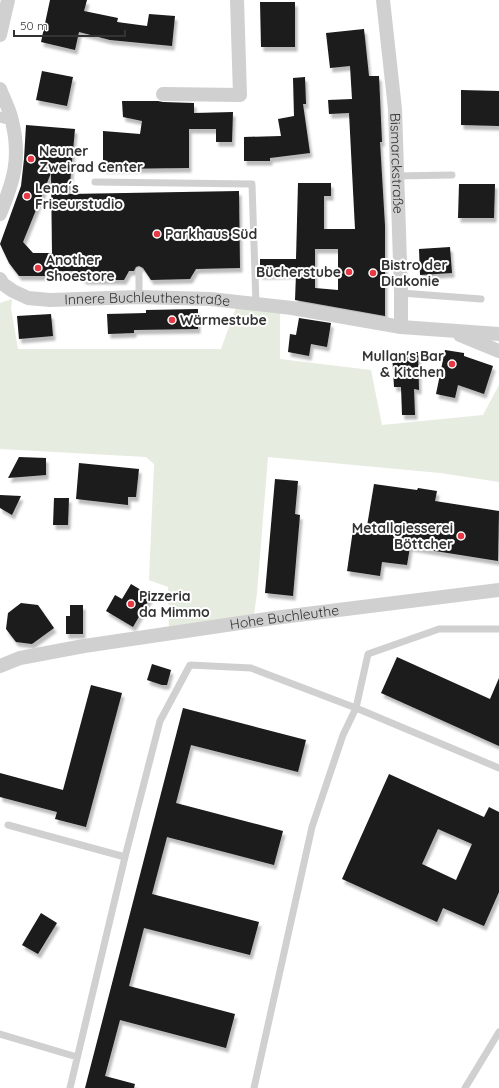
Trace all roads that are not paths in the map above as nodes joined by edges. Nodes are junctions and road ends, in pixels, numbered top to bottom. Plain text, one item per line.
1 (8, 0) edge
2 (238, 0) edge
3 (383, 0) edge
4 (0, 35) edge
5 (0, 89) edge
6 (163, 94) dead end
7 (6, 118) edge
8 (452, 175) dead end
9 (396, 176) junction
10 (95, 182) dead end
11 (0, 214) edge
12 (139, 270) dead end
13 (0, 279) edge
14 (13, 291) junction
15 (401, 293) junction
16 (0, 297) edge
17 (139, 297) junction
18 (482, 299) dead end
19 (256, 304) junction
20 (401, 327) junction
21 (448, 330) junction
22 (499, 334) edge
23 (499, 350) edge
24 (499, 590) edge
25 (499, 629) edge
26 (0, 666) edge
27 (356, 708) junction
28 (499, 768) edge
29 (8, 825) dead end
30 (125, 857) junction
31 (499, 1032) edge
32 (0, 1034) edge
33 (77, 1057) junction
34 (70, 1088) edge
35 (254, 1088) edge
36 (465, 1088) edge

1 - 4 street
2 - 6 street
3 - 9 street, Bismarckstraße
5 - 7 street
7 - 11 street
8 - 9 lane
9 - 15 street, Bismarckstraße
10 - 19 lane
12 - 17 lane
13 - 14 street, Innere Buchleuthenstraße
14 - 16 street
14 - 17 street, Innere Buchleuthenstraße
15 - 18 lane
15 - 20 street, Bismarckstraße
17 - 19 street, Innere Buchleuthenstraße
19 - 20 street, Innere Buchleuthenstraße
20 - 21 street, Innere Buchleuthenstraße
21 - 22 street, Innere Buchleuthenstraße
21 - 23 street, Innere Buchleuthenstraße
24 - 26 street, Hohe Buchleuthe
25 - 27 lane
27 - 28 lane
27 - 30 lane
27 - 35 lane
29 - 30 lane
30 - 33 lane
31 - 36 lane
32 - 33 lane
33 - 34 lane

